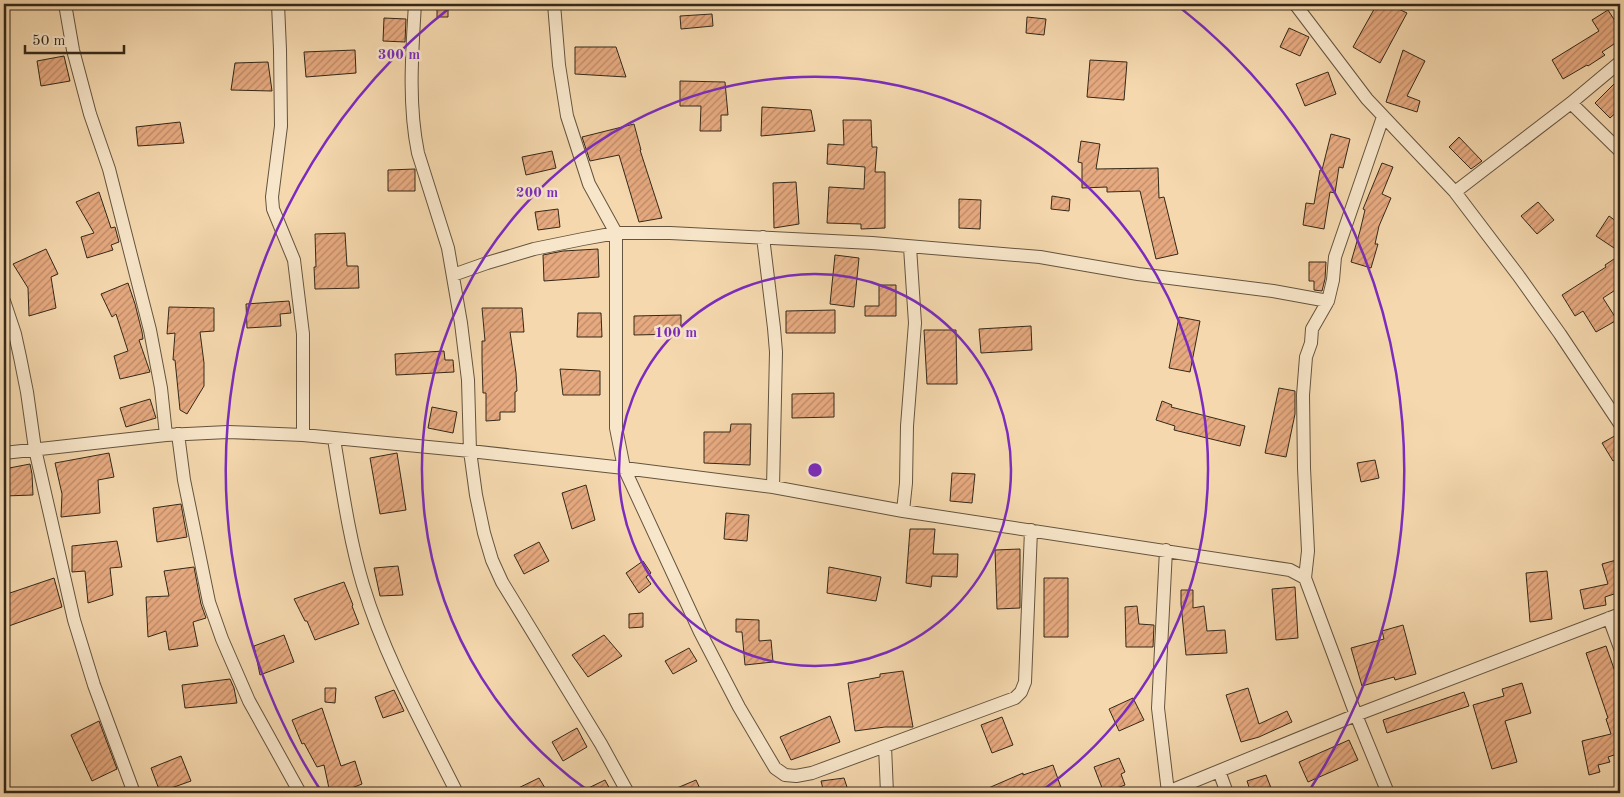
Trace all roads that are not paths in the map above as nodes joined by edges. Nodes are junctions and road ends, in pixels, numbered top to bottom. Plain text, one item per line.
1 (65, 4) edge
2 (278, 4) edge
3 (415, 4) edge
4 (554, 4) edge
5 (1295, 4) edge
6 (1620, 62) edge
7 (1570, 103) junction
8 (1383, 117) junction
9 (1620, 151) edge
10 (1454, 192) junction
11 (616, 233) junction
12 (763, 237) junction
13 (910, 247) junction
14 (453, 275) junction
15 (1328, 300) junction
16 (4, 301) edge
17 (1620, 424) edge
18 (172, 435) junction
19 (303, 435) junction
20 (334, 439) junction
21 (35, 449) junction
22 (470, 451) junction
23 (4, 453) edge
24 (624, 468) junction
25 (773, 487) junction
26 (903, 511) junction
27 (1031, 530) junction
28 (1166, 550) junction
29 (1305, 578) junction
30 (1614, 616) edge
31 (1620, 648) edge
32 (1356, 715) junction
33 (885, 746) junction
34 (1219, 771) junction
35 (134, 793) edge
36 (300, 793) edge
37 (457, 793) edge
38 (628, 793) edge
39 (888, 793) edge
40 (1167, 793) edge
41 (1227, 793) edge
42 (1388, 793) edge

1 - 18 street
2 - 19 street
3 - 14 street
4 - 11 street
5 - 8 street
6 - 7 street
7 - 9 street
7 - 10 street
8 - 10 street
8 - 15 street
10 - 17 street
11 - 12 street
11 - 14 street
11 - 24 street
12 - 13 street
12 - 25 street
13 - 15 street
13 - 26 street
14 - 22 street
15 - 29 street
16 - 21 street
18 - 19 street
18 - 21 street
18 - 36 street
19 - 20 street
20 - 22 street
20 - 37 street
21 - 23 street
21 - 35 street
22 - 24 street
22 - 38 street
24 - 25 street
24 - 33 street
25 - 26 street
26 - 27 street
27 - 28 street
27 - 33 street
28 - 29 street
28 - 40 street
29 - 32 street
30 - 31 street
30 - 32 street
32 - 34 street
32 - 42 street
33 - 39 street
34 - 40 street
34 - 41 street

